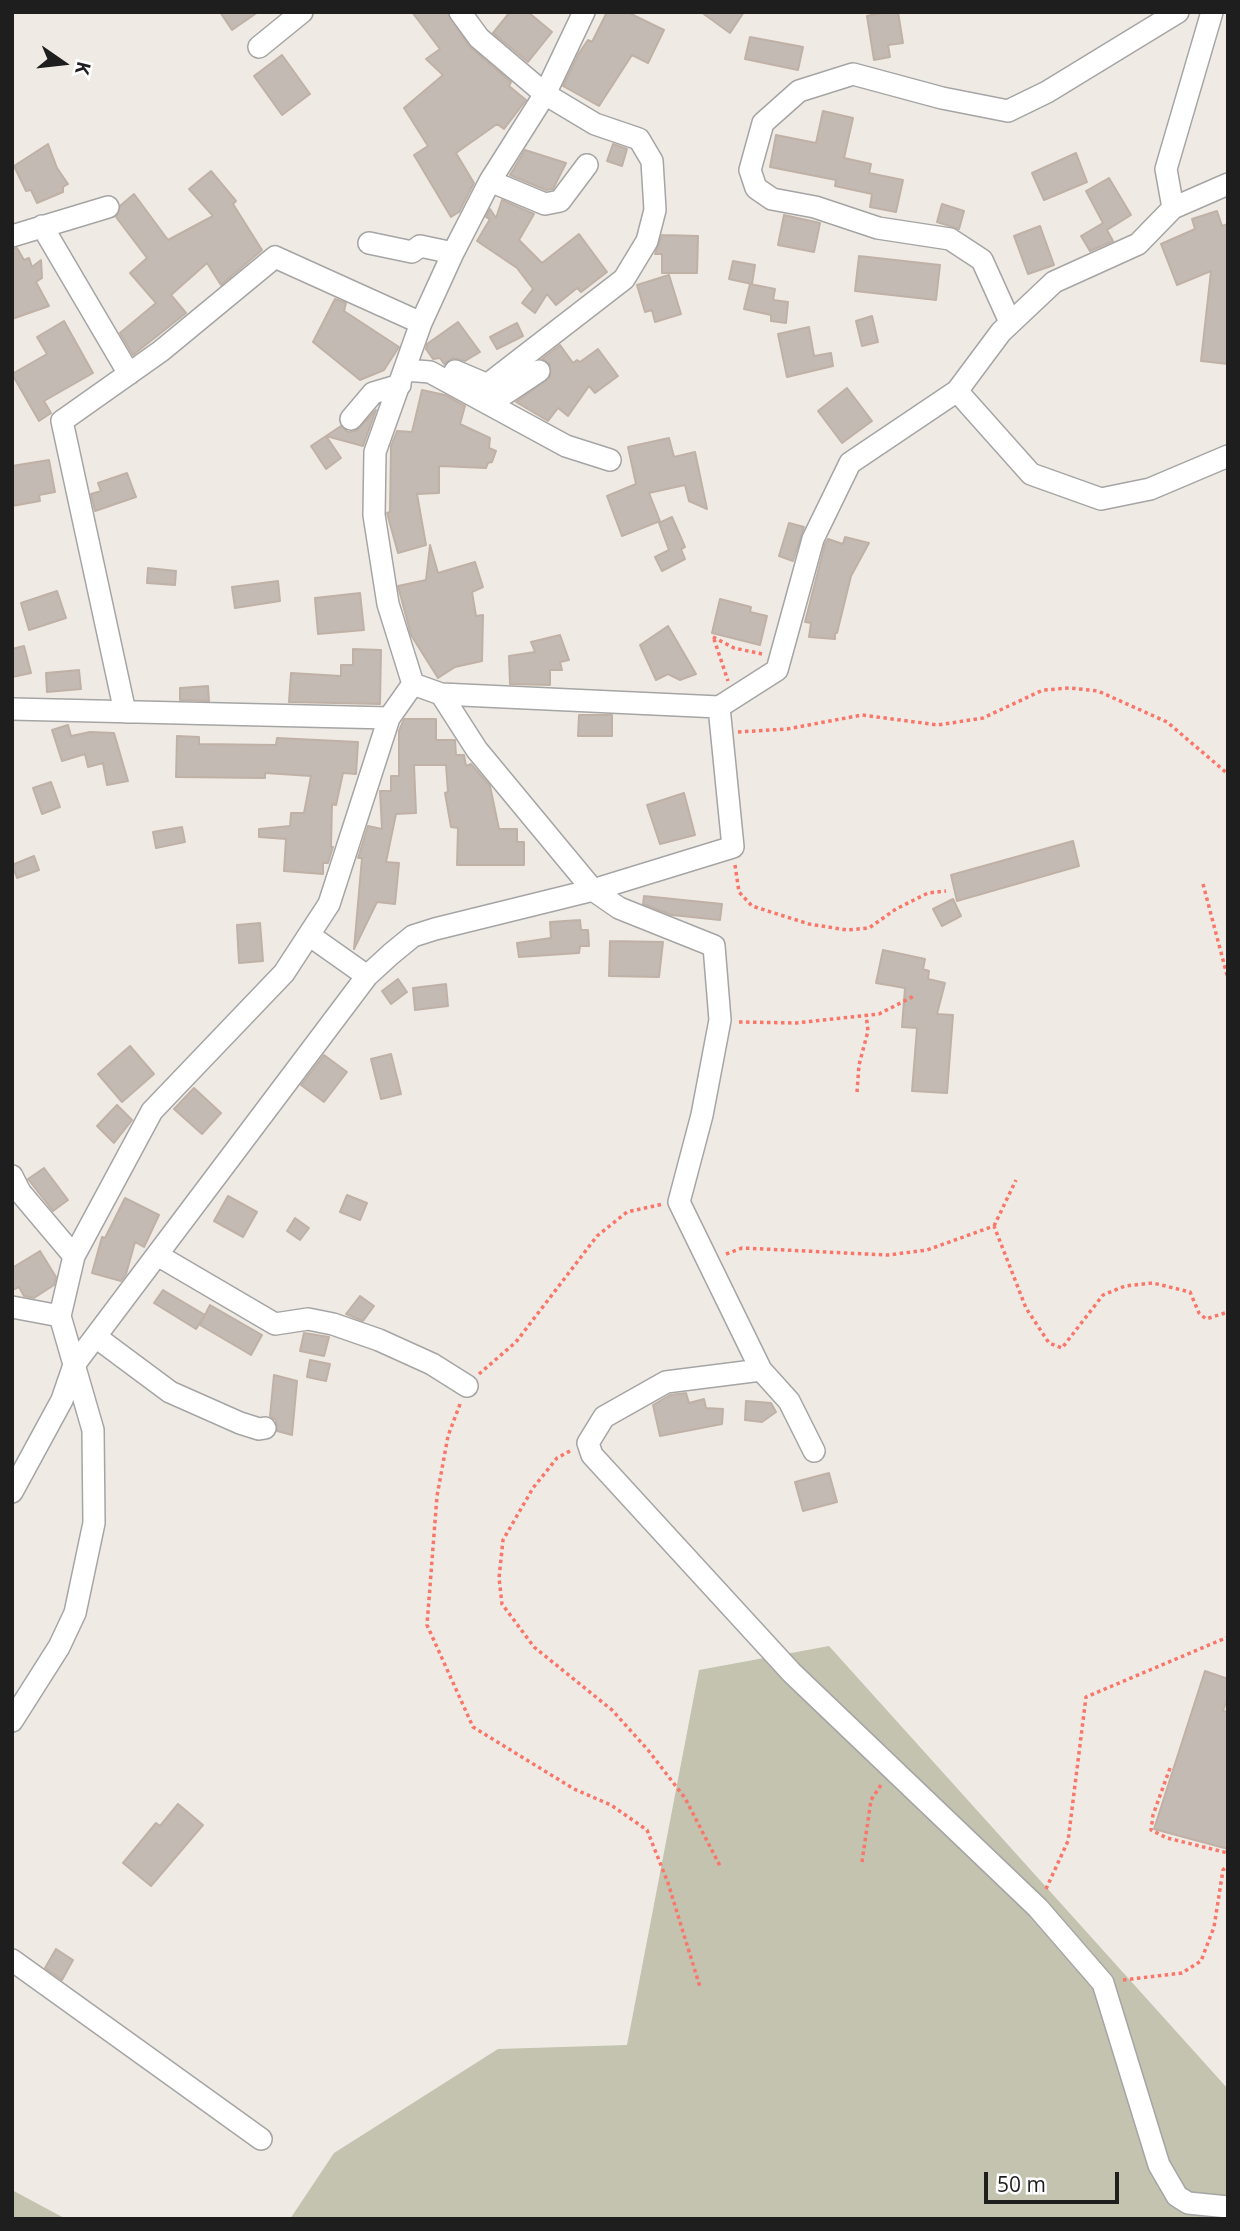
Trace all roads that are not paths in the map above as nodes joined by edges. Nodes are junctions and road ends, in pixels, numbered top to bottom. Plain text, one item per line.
1 (302, 12) edge
2 (460, 12) edge
3 (584, 12) edge
4 (1178, 12) edge
5 (1212, 12) edge
6 (259, 47) dead end
7 (545, 94) junction
8 (587, 165) dead end
9 (490, 181) junction
10 (1228, 184) edge
11 (108, 207) dead end
12 (1173, 208) junction
13 (42, 226) junction
14 (12, 236) edge
15 (369, 243) dead end
16 (453, 253) junction
17 (1010, 322) junction
18 (421, 323) junction
19 (455, 371) dead end
20 (539, 371) dead end
21 (129, 374) junction
22 (402, 377) junction
23 (484, 388) junction
24 (957, 391) junction
25 (351, 419) dead end
26 (1228, 456) edge
27 (610, 460) dead end
28 (413, 684) junction
29 (441, 694) junction
30 (726, 702) junction
31 (12, 709) edge
32 (125, 712) junction
33 (389, 718) junction
34 (593, 890) junction
35 (309, 935) junction
36 (367, 976) junction
37 (12, 1176) edge
38 (75, 1256) junction
39 (159, 1256) junction
40 (12, 1307) edge
41 (60, 1316) junction
42 (96, 1337) junction
43 (74, 1365) junction
44 (761, 1370) junction
45 (467, 1386) road end
46 (265, 1428) dead end
47 (814, 1451) dead end
48 (12, 1492) edge
49 (12, 1721) edge
50 (12, 1960) edge
51 (261, 2139) dead end
52 (1228, 2207) edge

1 - 6 street
2 - 7 street
3 - 7 street
4 - 17 street
5 - 12 street
7 - 9 street
7 - 23 street
8 - 9 street
9 - 16 street
10 - 12 street
11 - 13 street
12 - 17 street
13 - 14 street
13 - 21 street
15 - 16 street
16 - 18 street
17 - 24 street
18 - 21 street
18 - 22 street
19 - 23 street
20 - 23 street
21 - 32 street
22 - 23 street
22 - 25 street
22 - 28 street
23 - 27 street
24 - 26 street
24 - 30 street
28 - 29 street
28 - 33 street
29 - 30 street
29 - 34 street
30 - 34 street
31 - 32 street
32 - 33 street
33 - 35 street
34 - 36 street
34 - 44 street
35 - 36 street
35 - 38 street
36 - 39 street
37 - 38 street
38 - 41 street
39 - 42 street
39 - 45 street
40 - 41 street
41 - 43 street
42 - 43 street
42 - 46 street
43 - 48 street
43 - 49 street
44 - 47 street
44 - 52 street
50 - 51 street

